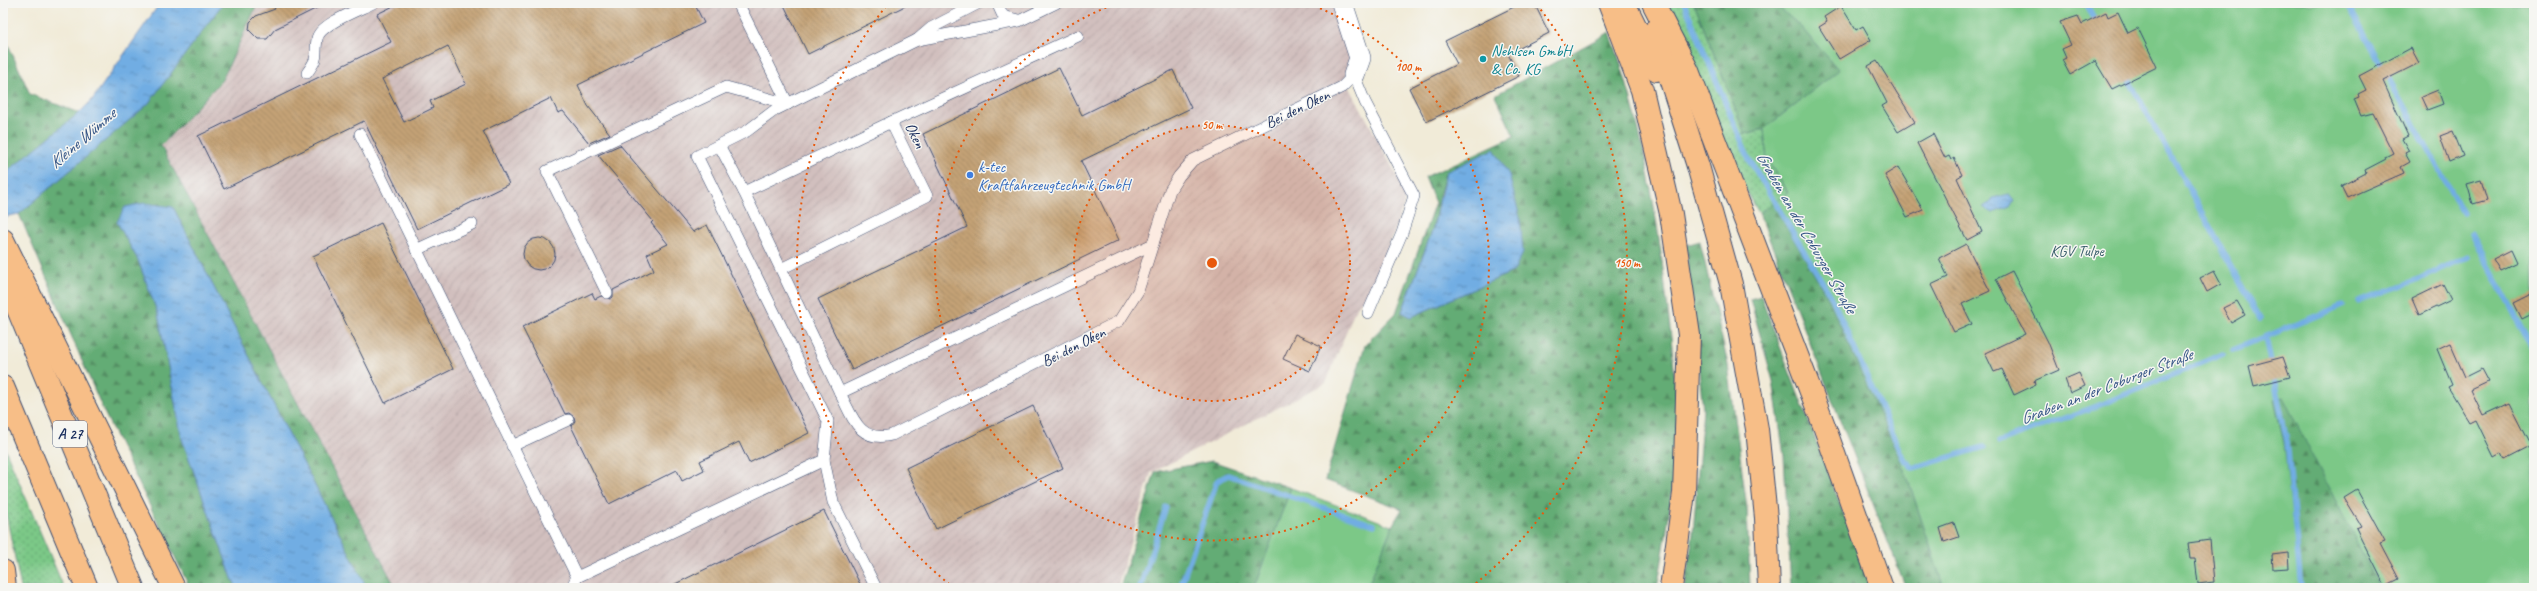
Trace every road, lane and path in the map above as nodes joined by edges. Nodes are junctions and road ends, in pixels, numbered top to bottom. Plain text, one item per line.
1 (373, 3) edge
2 (738, 3) edge
3 (979, 3) edge
4 (997, 3) edge
5 (1056, 3) edge
6 (1342, 3) edge
7 (1609, 3) edge
8 (1624, 3) edge
9 (1644, 3) edge
10 (1653, 3) edge
11 (1019, 21) junction
12 (1078, 36) dead end
13 (917, 40) junction
14 (307, 73) dead end
15 (1354, 75) junction
16 (788, 104) junction
17 (1682, 121) junction
18 (892, 122) junction
19 (360, 134) dead end
20 (719, 145) junction
21 (744, 192) junction
22 (472, 224) dead end
23 (3, 240) edge
24 (1153, 244) junction
25 (416, 250) junction
26 (781, 269) junction
27 (10, 276) edge
28 (607, 293) dead end
29 (1368, 313) dead end
30 (3, 387) edge
31 (840, 393) junction
32 (568, 420) dead end
33 (512, 446) junction
34 (824, 460) junction
35 (3, 571) edge
36 (577, 576) junction
37 (5, 588) edge
38 (87, 588) edge
39 (133, 588) edge
40 (174, 588) edge
41 (571, 588) edge
42 (876, 588) edge
43 (1671, 588) edge
44 (1769, 588) edge
45 (1882, 588) edge

1 - 14 lane
2 - 16 lane
3 - 13 lane
4 - 11 lane
5 - 11 lane
6 - 15 street
7 - 43 highway
8 - 17 highway
9 - 17 highway
10 - 45 highway
11 - 13 lane
12 - 18 lane
13 - 16 lane
15 - 24 lane, Bei den Oken
15 - 29 lane
16 - 20 lane
16 - 28 lane
17 - 44 highway
18 - 21 lane, Oken
18 - 26 lane, Oken
19 - 25 lane
20 - 21 lane
20 - 34 lane
21 - 26 lane
22 - 25 lane
23 - 27 highway
24 - 31 lane
24 - 31 lane, Bei den Oken
25 - 33 lane
26 - 31 lane, Bei den Oken
27 - 39 highway, A 27
27 - 40 highway
30 - 38 highway, A 27
32 - 33 lane
33 - 36 lane
34 - 36 lane
34 - 42 lane
35 - 37 highway
36 - 41 lane

